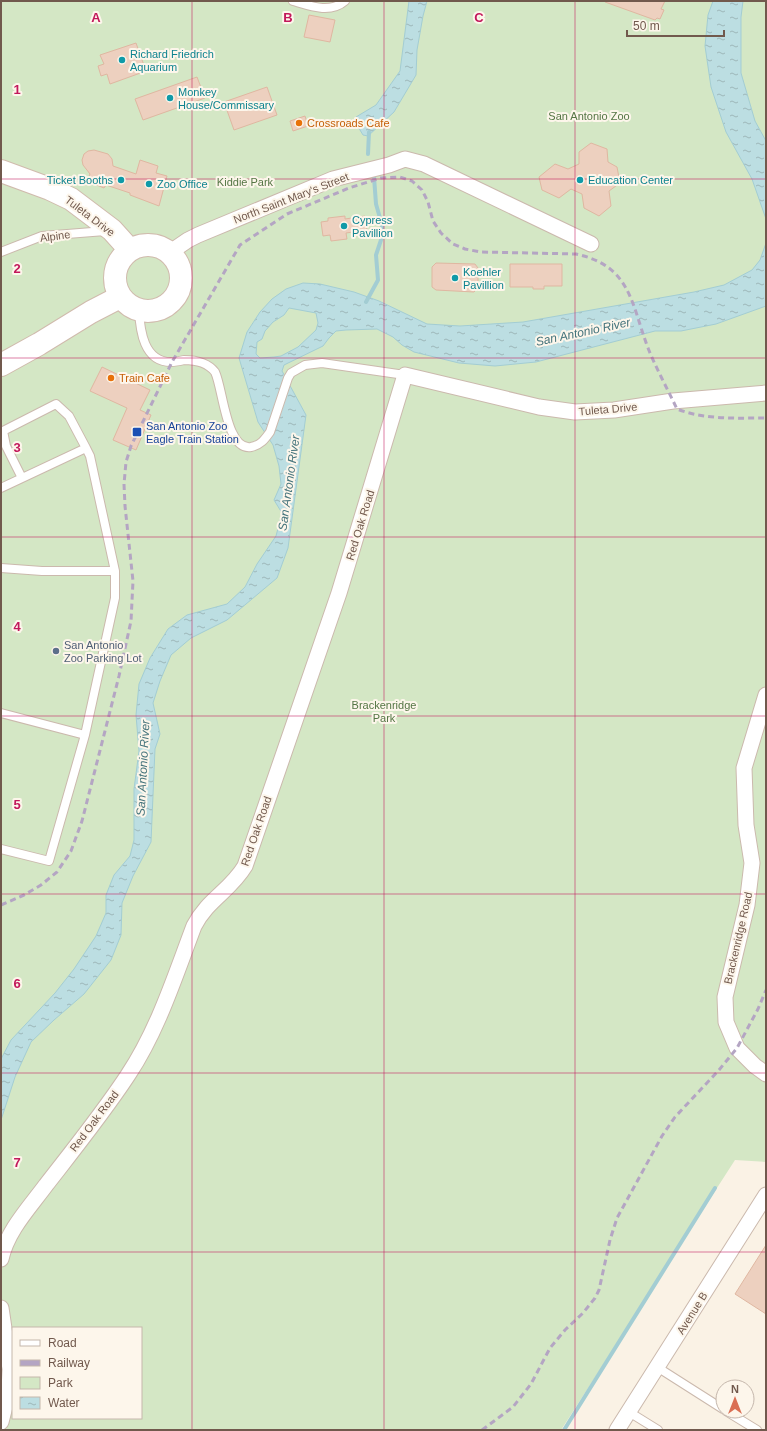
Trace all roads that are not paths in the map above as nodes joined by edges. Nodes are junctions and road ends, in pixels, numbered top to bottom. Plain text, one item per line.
1 (293, 1) edge
2 (345, 1) edge
3 (1, 171) edge
4 (112, 230) junction
5 (591, 244) dead end
6 (130, 250) junction
7 (1, 252) edge
8 (169, 253) junction
9 (120, 297) junction
10 (139, 310) junction
11 (1, 365) edge
12 (405, 375) junction
13 (766, 392) edge
14 (86, 448) junction
15 (22, 478) junction
16 (1, 488) edge
17 (1, 568) edge
18 (115, 571) junction
19 (766, 695) edge
20 (1, 714) edge
21 (85, 735) junction
22 (1, 849) edge
23 (766, 1074) edge
24 (766, 1195) edge
25 (1, 1259) edge
26 (1, 1308) edge
27 (657, 1367) junction
28 (715, 1404) edge
29 (629, 1412) junction
30 (739, 1419) edge
31 (1, 1422) edge
32 (617, 1430) edge
33 (658, 1430) edge
34 (756, 1430) edge

1 - 2 lane
3 - 4 street, Tuleta Drive
4 - 6 street, Tuleta Drive
4 - 7 lane, Alpine
5 - 8 street, North Saint Mary's Street
6 - 8 street
6 - 9 street
8 - 10 street
9 - 10 street
9 - 11 street
10 - 12 lane
12 - 13 street, Tuleta Drive
12 - 25 street, Red Oak Road
14 - 15 lane
14 - 15 lane
14 - 18 lane
15 - 16 lane
17 - 18 lane
18 - 21 lane
19 - 23 street, Brackenridge Road
20 - 21 lane
21 - 22 lane
24 - 27 street, Avenue B
26 - 31 street
27 - 28 lane
27 - 29 street, Avenue B
29 - 32 street, Avenue B
29 - 33 lane
30 - 34 lane

